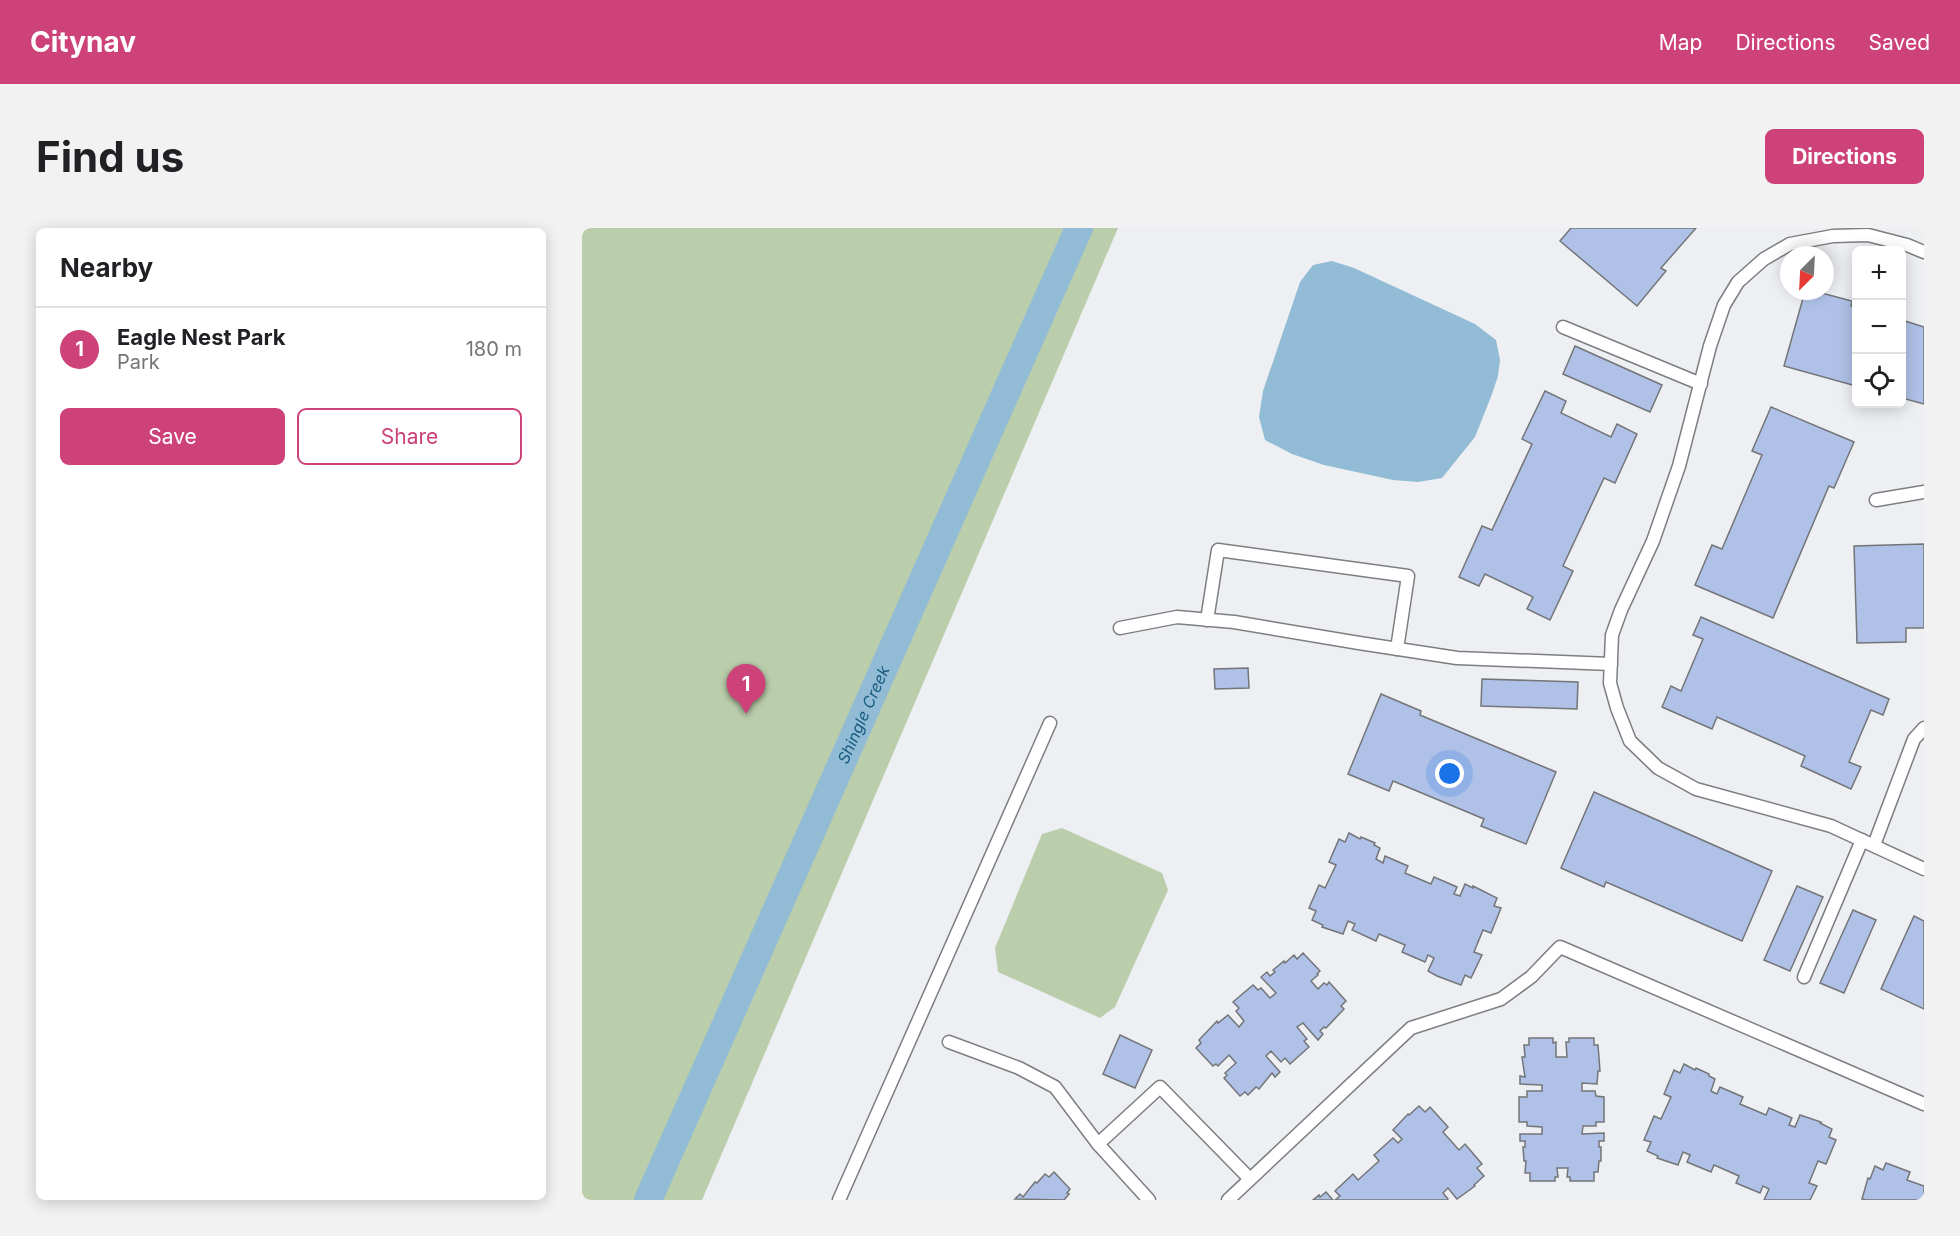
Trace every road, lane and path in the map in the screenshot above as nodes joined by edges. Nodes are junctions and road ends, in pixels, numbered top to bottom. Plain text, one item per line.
1 (1826, 233) edge
2 (1924, 252) edge
3 (1563, 327) dead end
4 (1701, 384) junction
5 (1924, 492) edge
6 (1876, 500) dead end
7 (1207, 620) junction
8 (1120, 628) dead end
9 (1397, 649) junction
10 (1611, 664) junction
11 (1050, 723) dead end
12 (1924, 728) edge
13 (1868, 843) junction
14 (1924, 869) edge
15 (1804, 977) dead end
16 (949, 1042) dead end
17 (1924, 1104) edge
18 (1098, 1144) junction
19 (1250, 1179) junction
20 (839, 1200) edge
21 (1149, 1200) edge
22 (1228, 1200) edge

1 - 2 lane
1 - 4 lane
3 - 4 lane
4 - 10 lane
5 - 6 lane
7 - 8 lane
7 - 9 lane
7 - 9 lane
9 - 10 lane
10 - 13 lane
11 - 20 lane
12 - 13 lane
13 - 14 lane
13 - 15 lane
16 - 18 lane
17 - 19 lane
18 - 19 lane
18 - 21 lane
19 - 22 lane

